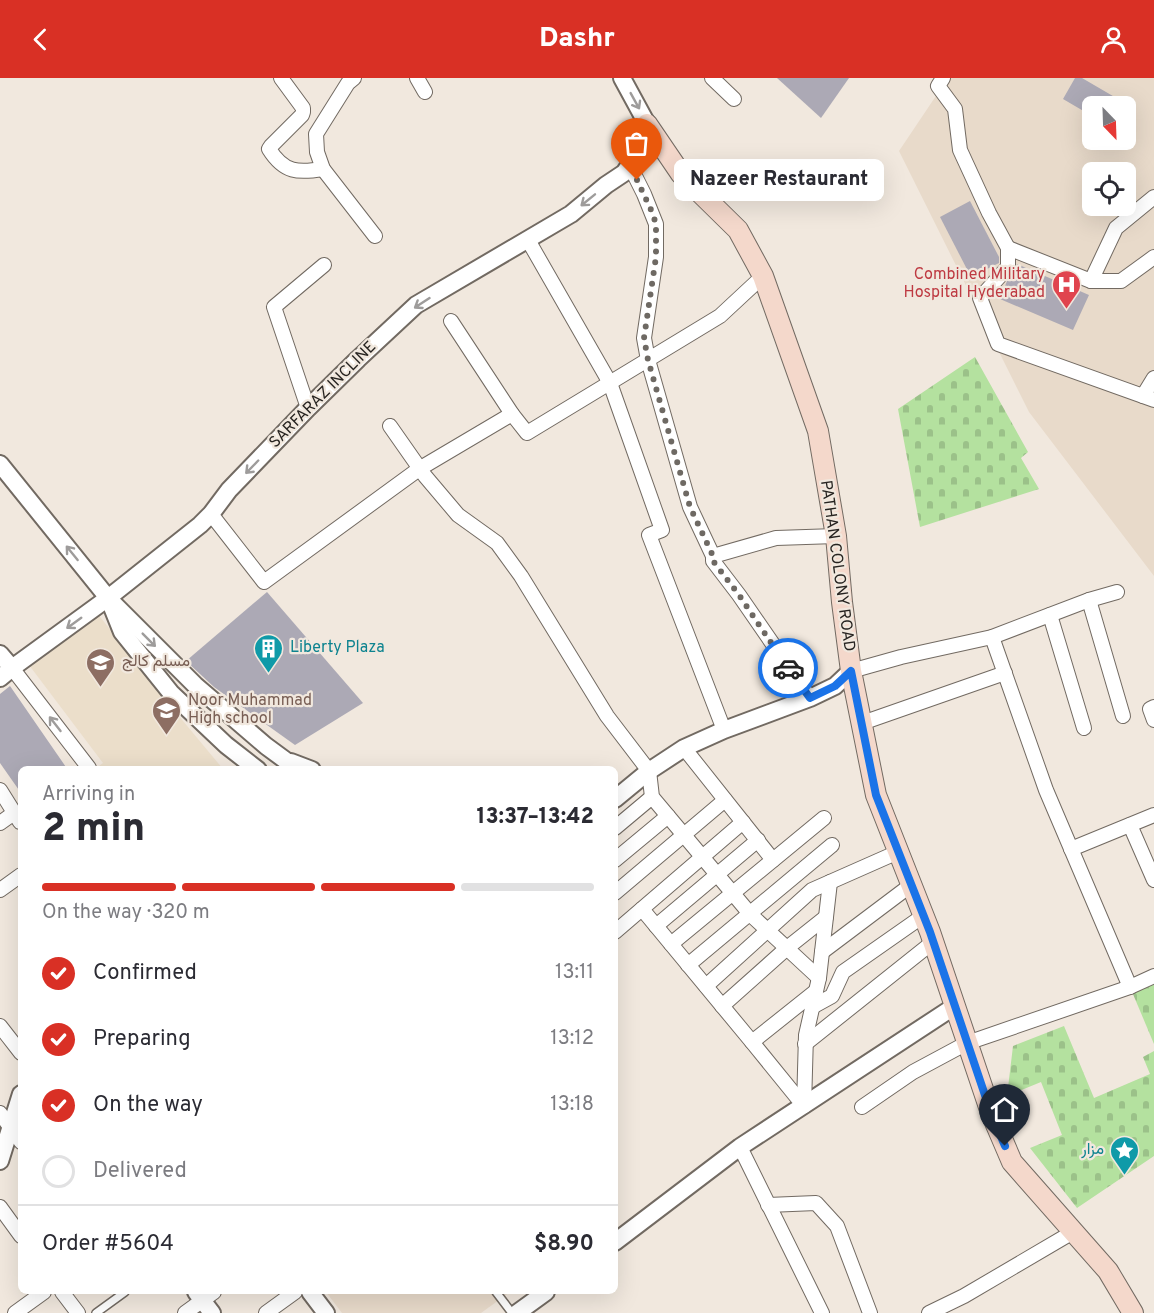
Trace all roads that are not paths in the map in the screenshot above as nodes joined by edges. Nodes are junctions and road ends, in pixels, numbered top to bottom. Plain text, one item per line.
1 (281, 78) edge
2 (354, 78) edge
3 (417, 78) edge
4 (622, 78) edge
5 (712, 78) edge
6 (943, 78) edge
7 (425, 92) dead end
8 (734, 99) dead end
9 (647, 124) junction
10 (630, 166) junction
11 (323, 169) junction
12 (1154, 197) edge
13 (375, 236) dead end
14 (528, 240) junction
15 (1008, 248) junction
16 (1154, 257) edge
17 (324, 265) dead end
18 (763, 276) junction
19 (1091, 281) junction
20 (451, 321) dead end
21 (648, 360) junction
22 (1154, 378) edge
23 (610, 383) junction
24 (1149, 398) edge
25 (308, 408) junction
26 (512, 414) junction
27 (390, 426) dead end
28 (0, 464) edge
29 (419, 468) junction
30 (211, 514) junction
31 (836, 536) junction
32 (713, 556) junction
33 (1117, 592) dead end
34 (108, 598) junction
35 (1089, 600) junction
36 (1050, 615) junction
37 (992, 637) junction
38 (0, 654) edge
39 (851, 671) junction
40 (6, 673) edge
41 (1005, 673) junction
42 (810, 698) junction
43 (1154, 707) edge
44 (1123, 716) dead end
45 (1154, 720) edge
46 (862, 723) junction
47 (1084, 728) dead end
48 (724, 730) junction
49 (684, 748) junction
50 (291, 764) edge
51 (87, 766) edge
52 (255, 766) edge
53 (264, 766) edge
54 (649, 771) junction
55 (0, 790) edge
56 (618, 797) edge
57 (652, 797) junction
58 (725, 800) junction
59 (1154, 815) edge
60 (668, 816) junction
61 (18, 818) edge
62 (824, 818) dead end
63 (18, 820) edge
64 (743, 822) junction
65 (0, 823) edge
66 (618, 825) edge
67 (1130, 825) junction
68 (684, 835) junction
69 (758, 840) junction
70 (832, 845) dead end
71 (1071, 849) junction
72 (898, 852) junction
73 (702, 857) junction
74 (618, 858) edge
75 (773, 860) junction
76 (717, 874) junction
77 (18, 876) edge
78 (1154, 880) edge
79 (830, 882) junction
80 (911, 885) junction
81 (0, 890) edge
82 (618, 890) edge
83 (733, 893) junction
84 (642, 909) junction
85 (750, 913) junction
86 (923, 916) junction
87 (826, 917) junction
88 (656, 926) junction
89 (618, 929) edge
90 (768, 930) junction
91 (933, 942) junction
92 (671, 944) junction
93 (787, 948) junction
94 (822, 952) junction
95 (688, 964) junction
96 (1154, 976) edge
97 (817, 984) junction
98 (706, 986) junction
99 (1130, 987) junction
100 (722, 1006) junction
101 (955, 1006) junction
102 (812, 1007) junction
103 (0, 1026) edge
104 (752, 1042) junction
105 (967, 1043) junction
106 (805, 1044) junction
107 (18, 1049) edge
108 (18, 1099) edge
109 (804, 1106) junction
110 (861, 1107) dead end
111 (5, 1119) edge
112 (18, 1138) edge
113 (740, 1147) junction
114 (0, 1161) edge
115 (768, 1204) junction
116 (0, 1207) edge
117 (18, 1232) edge
118 (1073, 1232) junction
119 (618, 1238) edge
120 (41, 1294) edge
121 (64, 1294) edge
122 (122, 1294) edge
123 (292, 1294) edge
124 (312, 1294) edge
125 (498, 1294) edge
126 (543, 1294) edge
127 (206, 1299) edge
128 (15, 1313) edge
129 (78, 1313) edge
130 (96, 1313) edge
131 (185, 1313) edge
132 (266, 1313) edge
133 (326, 1313) edge
134 (512, 1313) edge
135 (517, 1313) edge
136 (822, 1313) edge
137 (870, 1313) edge
138 (929, 1313) edge
139 (1133, 1313) edge

1 - 11 street
2 - 11 street
3 - 7 street
4 -> 9 street
5 - 8 street
6 - 15 street
9 - 10 street, SARFARAZ INCLINE
9 - 18 main road, PATHAN COLONY ROAD
10 -> 14 street, SARFARAZ INCLINE
10 - 21 street
11 - 13 street
12 - 19 street
14 - 23 street
14 -> 25 street, SARFARAZ INCLINE
15 - 19 street
15 - 24 street
16 - 19 street
17 - 25 street
18 - 21 street
18 - 31 main road, PATHAN COLONY ROAD
20 - 26 street
21 - 23 street
21 - 32 street
22 - 24 street
23 - 26 street
23 - 48 street
25 -> 30 street, SARFARAZ INCLINE
26 - 29 street
27 - 29 street
34 -> 28 street
29 - 30 street
29 - 54 street
30 - 34 street, SARFARAZ INCLINE
31 - 32 street
31 - 39 main road, PATHAN COLONY ROAD
32 - 42 street
33 - 35 street
34 -> 40 street, SARFARAZ INCLINE
34 -> 50 street
34 - 52 street
35 - 36 street
35 - 44 street
36 - 37 street
36 - 47 street
37 - 39 street
37 - 41 street
38 - 40 street
39 - 42 street
39 - 46 main road, PATHAN COLONY ROAD
51 -> 40 street
41 - 46 street
41 - 71 street
42 - 48 street
43 - 45 street
46 - 72 main road, PATHAN COLONY ROAD
48 - 49 street
49 - 54 street
49 - 58 street
50 - 53 street
54 - 56 street
54 - 57 street
55 - 61 street
57 - 60 street
57 - 66 street
58 - 64 street
58 - 68 street
59 - 67 street
60 - 68 street
60 - 74 street
62 - 75 street
63 - 65 street
64 - 69 street
64 - 73 street
67 - 71 street
67 - 78 street
68 - 73 street
68 - 82 street
69 - 75 street
69 - 76 street
70 - 85 street
71 - 99 street
72 - 79 street
72 - 80 main road, PATHAN COLONY ROAD
73 - 76 street
73 - 84 street
75 - 83 street
76 - 83 street
76 - 88 street
77 - 81 street
79 - 87 street
79 - 90 street
80 - 86 main road, PATHAN COLONY ROAD
80 - 94 street
83 - 85 street
83 - 92 street
84 - 88 street
84 - 89 street
85 - 90 street
85 - 95 street
86 - 91 main road, PATHAN COLONY ROAD
86 - 102 street
87 - 93 street
87 - 94 street
88 - 92 street
90 - 93 street
90 - 98 street
91 - 101 main road, PATHAN COLONY ROAD
91 - 106 street
92 - 95 street
93 - 97 street
93 - 100 street
94 - 97 street
95 - 98 street
96 - 99 street
97 - 102 street
97 - 104 street
98 - 100 street
99 - 105 street
100 - 104 street
101 - 105 main road, PATHAN COLONY ROAD
101 - 109 street
102 - 106 street
103 - 107 street
104 - 109 street
105 - 110 street
105 - 118 main road, PATHAN COLONY ROAD
106 - 109 street
108 - 111 street
109 - 113 street
111 - 112 street
111 - 114 street
113 - 115 street
113 - 119 street
115 - 136 street
115 - 137 street
116 - 117 street
118 - 138 street
118 - 139 main road, PATHAN COLONY ROAD
120 - 128 street
121 - 129 street
122 - 130 lane
123 - 132 street
124 - 133 street
125 - 134 lane
126 - 135 street
127 - 131 street

